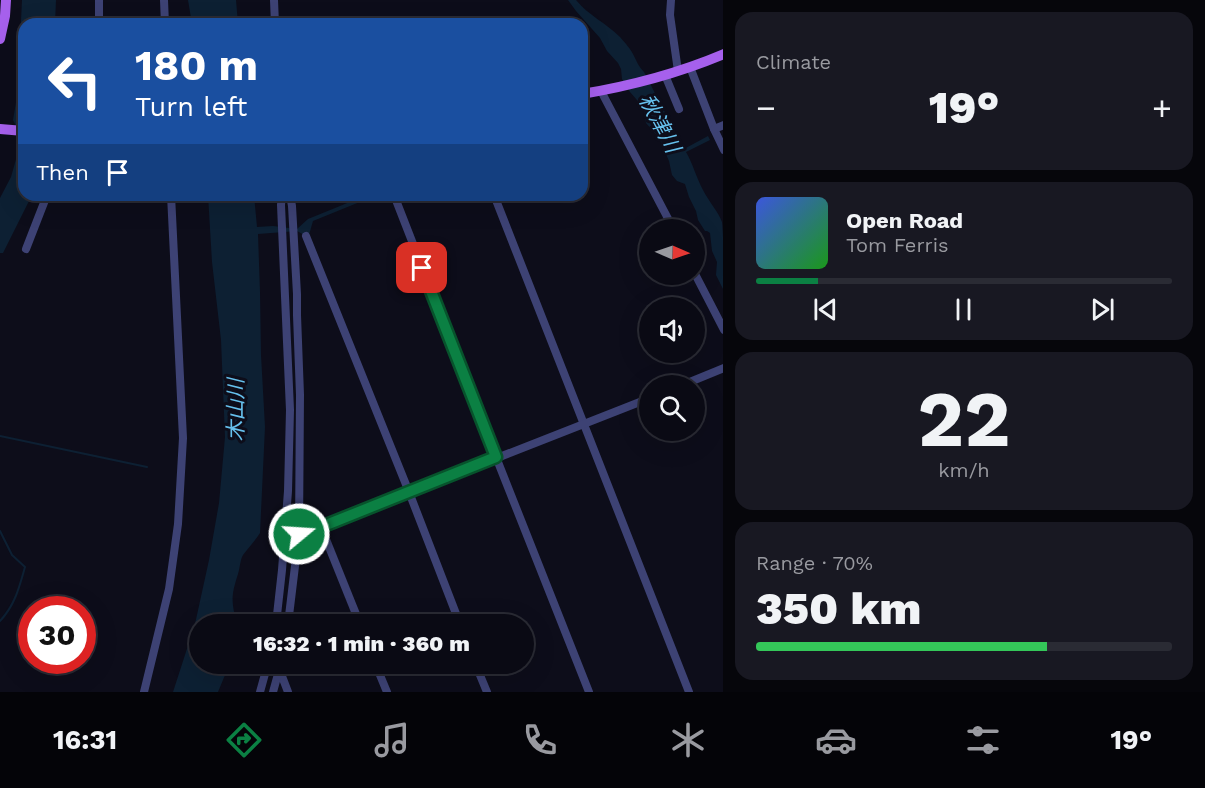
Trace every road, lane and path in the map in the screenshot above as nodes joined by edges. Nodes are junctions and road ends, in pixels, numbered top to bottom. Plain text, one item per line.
1 (6, 0) edge
2 (99, 0) edge
3 (164, 0) edge
4 (274, 0) edge
5 (671, 0) edge
6 (99, 18) edge
7 (165, 18) edge
8 (275, 18) edge
9 (0, 39) edge
10 (723, 54) edge
11 (690, 67) junction
12 (678, 71) junction
13 (665, 75) junction
14 (601, 91) junction
15 (588, 93) edge
16 (679, 109) dead end
17 (723, 125) edge
18 (0, 129) edge
19 (714, 129) junction
20 (18, 130) edge
21 (723, 150) edge
22 (45, 201) edge
23 (171, 201) edge
24 (282, 201) edge
25 (291, 201) edge
26 (396, 201) edge
27 (496, 201) edge
28 (668, 219) edge
29 (306, 236) dead end
30 (26, 249) dead end
31 (700, 285) edge
32 (723, 330) edge
33 (723, 368) edge
34 (705, 376) edge
35 (639, 402) edge
36 (584, 423) junction
37 (496, 457) junction
38 (409, 492) junction
39 (321, 527) junction
40 (299, 534) junction
41 (277, 614) edge
42 (289, 614) edge
43 (356, 614) edge
44 (456, 614) edge
45 (265, 674) edge
46 (278, 674) edge
47 (282, 674) edge
48 (380, 674) edge
49 (479, 674) edge
50 (144, 692) edge
51 (260, 692) edge
52 (273, 692) edge
53 (288, 692) edge
54 (387, 692) edge
55 (486, 692) edge
56 (590, 692) edge
57 (688, 692) edge

1 - 9 main road
2 - 6 street
3 - 7 street
4 - 8 street
5 - 12 street
10 - 11 main road
11 - 12 main road
11 - 19 street
12 - 13 main road
13 - 14 main road
13 - 16 street
14 - 15 main road
14 - 28 street
17 - 19 street
18 - 20 main road
19 - 21 street
22 - 30 street
23 - 50 street
24 - 41 street
25 - 40 street
26 - 37 street
27 - 36 street
29 - 38 street
31 - 32 street
33 - 34 street
35 - 36 street
36 - 37 street
36 - 57 street
37 - 38 street
37 - 56 street
38 - 39 street
38 - 44 street
39 - 40 street
39 - 43 street
40 - 42 street
45 - 51 street
46 - 52 street
47 - 53 street
48 - 54 street
49 - 55 street

